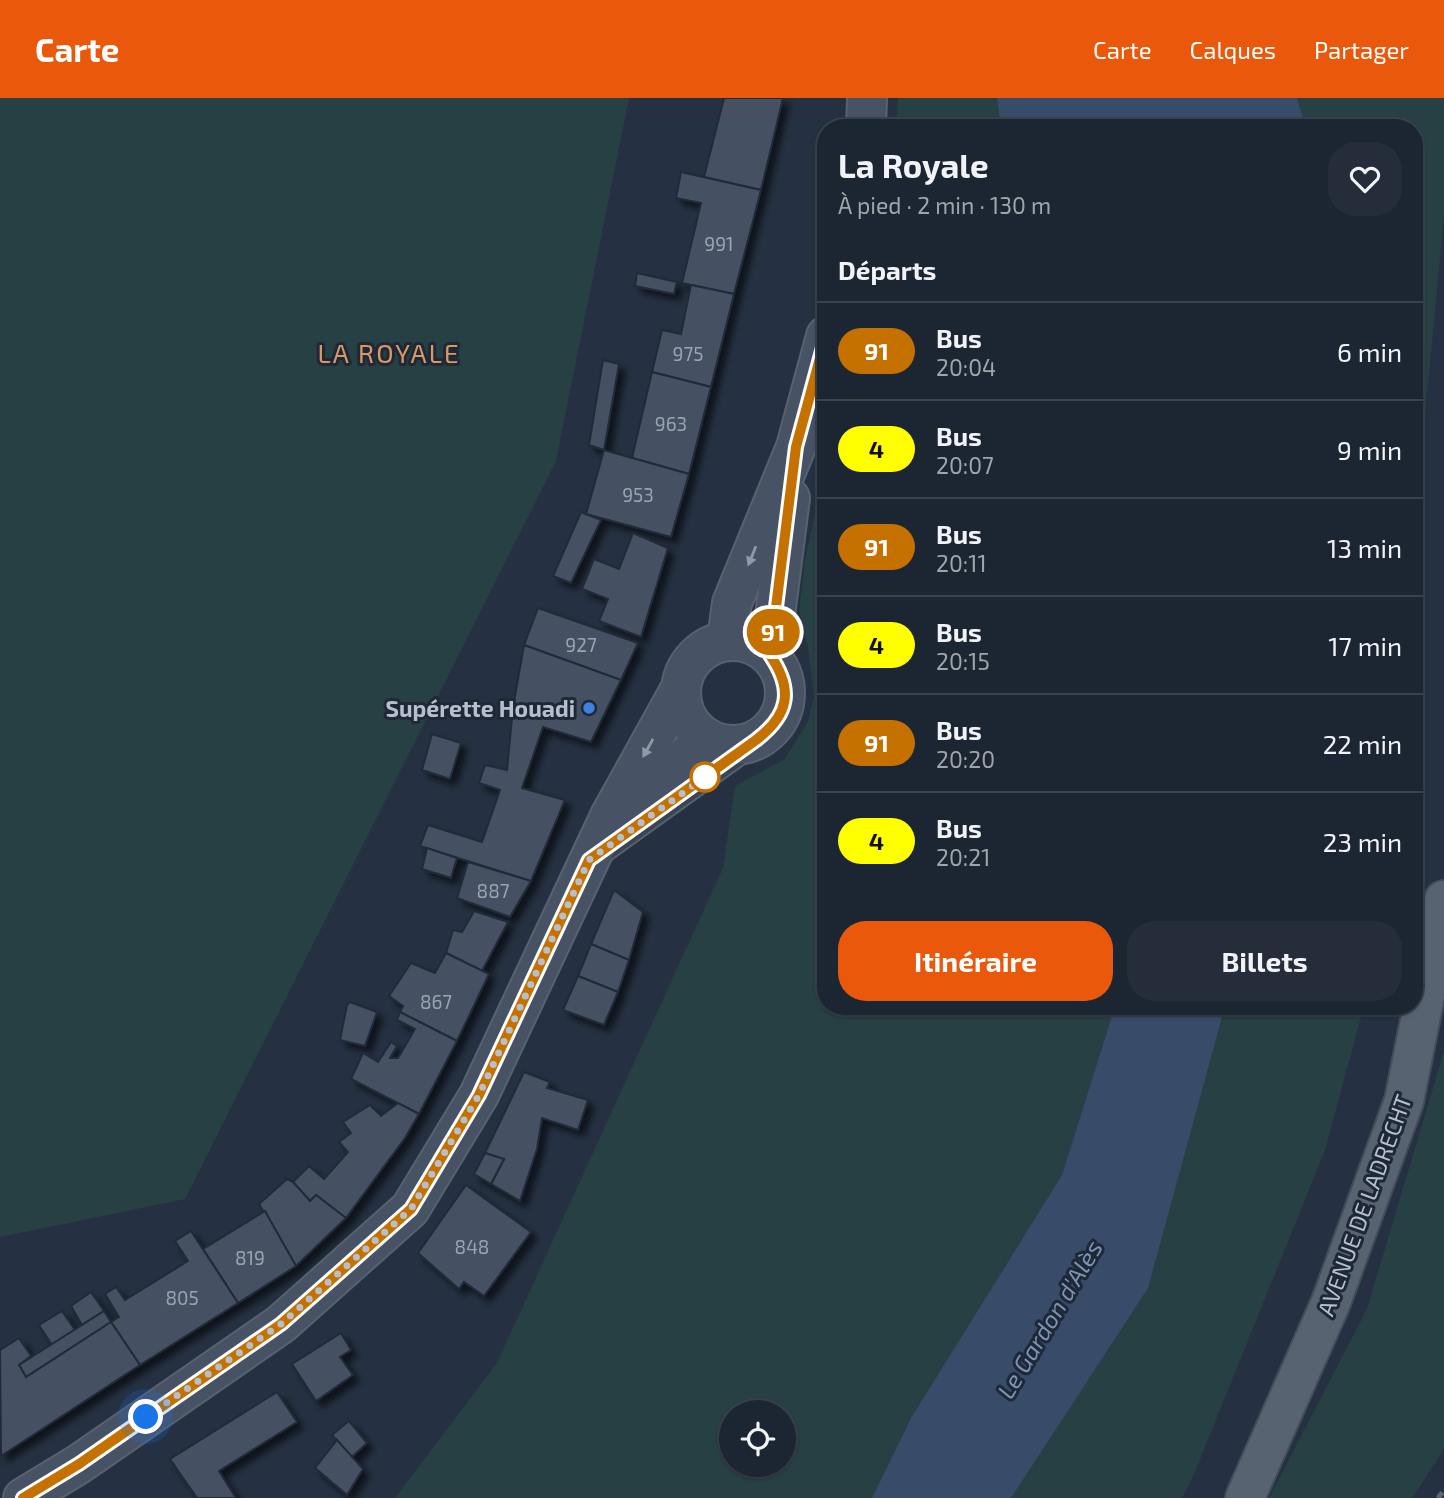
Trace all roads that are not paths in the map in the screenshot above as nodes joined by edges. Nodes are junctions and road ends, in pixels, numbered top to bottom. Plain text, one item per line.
1 (867, 98) edge
2 (866, 119) edge
3 (817, 369) edge
4 (796, 447) junction
5 (727, 640) junction
6 (770, 655) junction
7 (681, 688) junction
8 (708, 739) junction
9 (756, 740) junction
10 (610, 816) junction
11 (589, 860) junction
12 (1444, 900) edge
13 (1423, 1006) edge
14 (1421, 1015) edge
15 (23, 1498) edge
16 (1245, 1498) edge

1 - 2 main road
3 - 4 main road
4 -> 5 main road
4 - 6 main road
5 - 6 main road
5 - 7 main road
6 - 9 main road
7 - 8 main road
7 -> 10 main road
8 - 9 main road
8 - 10 main road
9 - 11 lane
10 - 11 main road
11 - 15 main road
12 - 13 main road, AVENUE DE LADRECHT
14 - 16 main road, AVENUE DE LADRECHT

